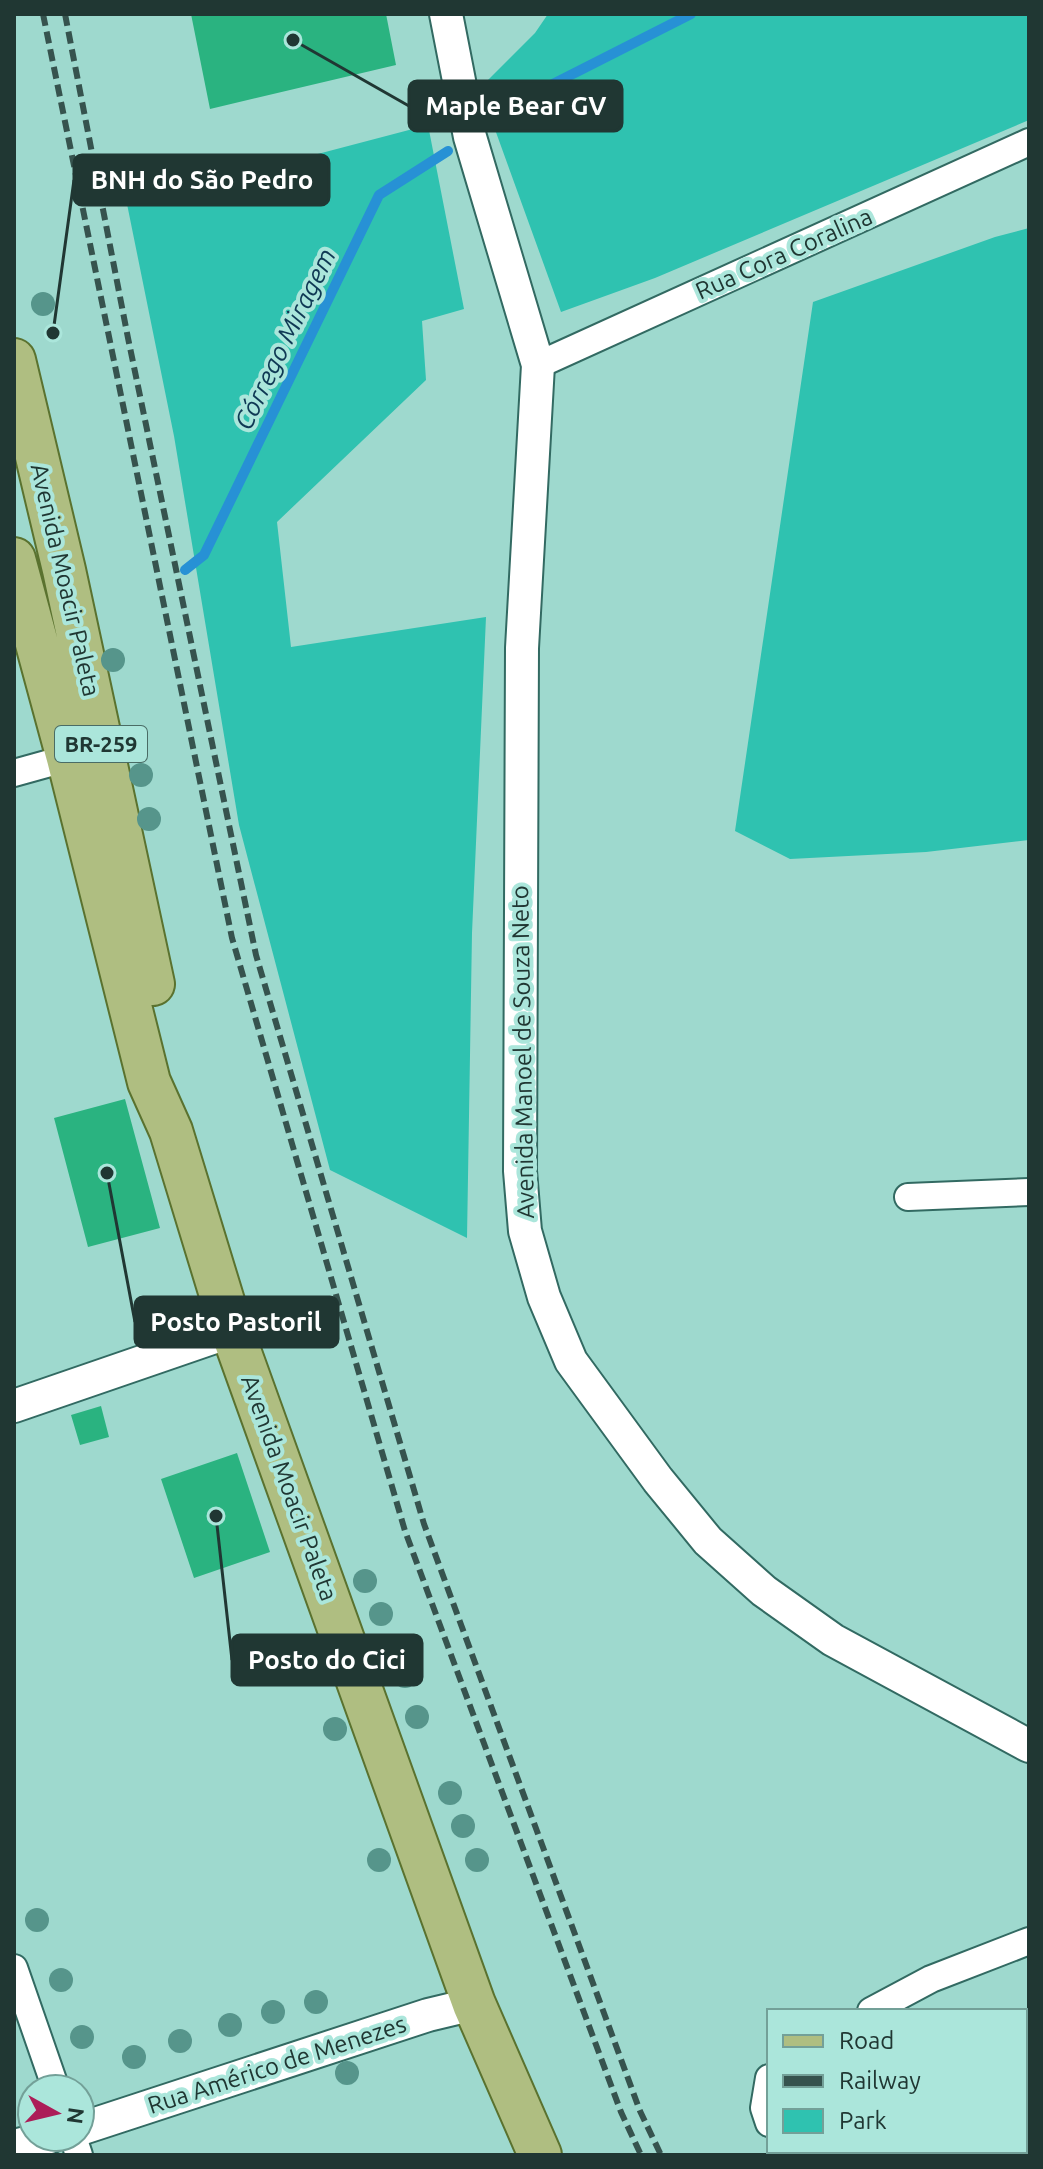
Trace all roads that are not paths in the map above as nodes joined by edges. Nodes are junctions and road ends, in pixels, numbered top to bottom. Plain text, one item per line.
1 (446, 14) edge
2 (1029, 142) edge
3 (14, 360) edge
4 (538, 365) junction
5 (14, 559) edge
6 (68, 758) junction
7 (14, 773) edge
8 (171, 1131) junction
9 (1029, 1192) edge
10 (908, 1197) dead end
11 (232, 1331) junction
12 (14, 1406) edge
13 (1029, 1746) edge
14 (1029, 1941) edge
15 (14, 1968) edge
16 (474, 2004) junction
17 (875, 2009) edge
18 (50, 2073) edge
19 (767, 2090) edge
20 (767, 2117) edge
21 (96, 2124) edge
22 (540, 2155) edge

1 - 4 street, Avenida Manoel de Souza Neto
2 - 4 street, Rua Cora Coralina
3 - 8 main road, Avenida Moacir Paleta / BR-259
4 - 13 street, Avenida Manoel de Souza Neto
5 - 6 main road, Avenida Moacir Paleta / BR-259
6 - 7 street
6 - 8 main road, Avenida Moacir Paleta / BR-259
8 - 11 main road, Avenida Moacir Paleta / BR-259
9 - 10 street
11 - 12 street
11 - 16 main road, Avenida Moacir Paleta / BR-259
14 - 17 street
15 - 18 street
16 - 21 street, Rua Américo de Menezes
16 - 22 main road, Avenida Moacir Paleta / BR-259
19 - 20 street

